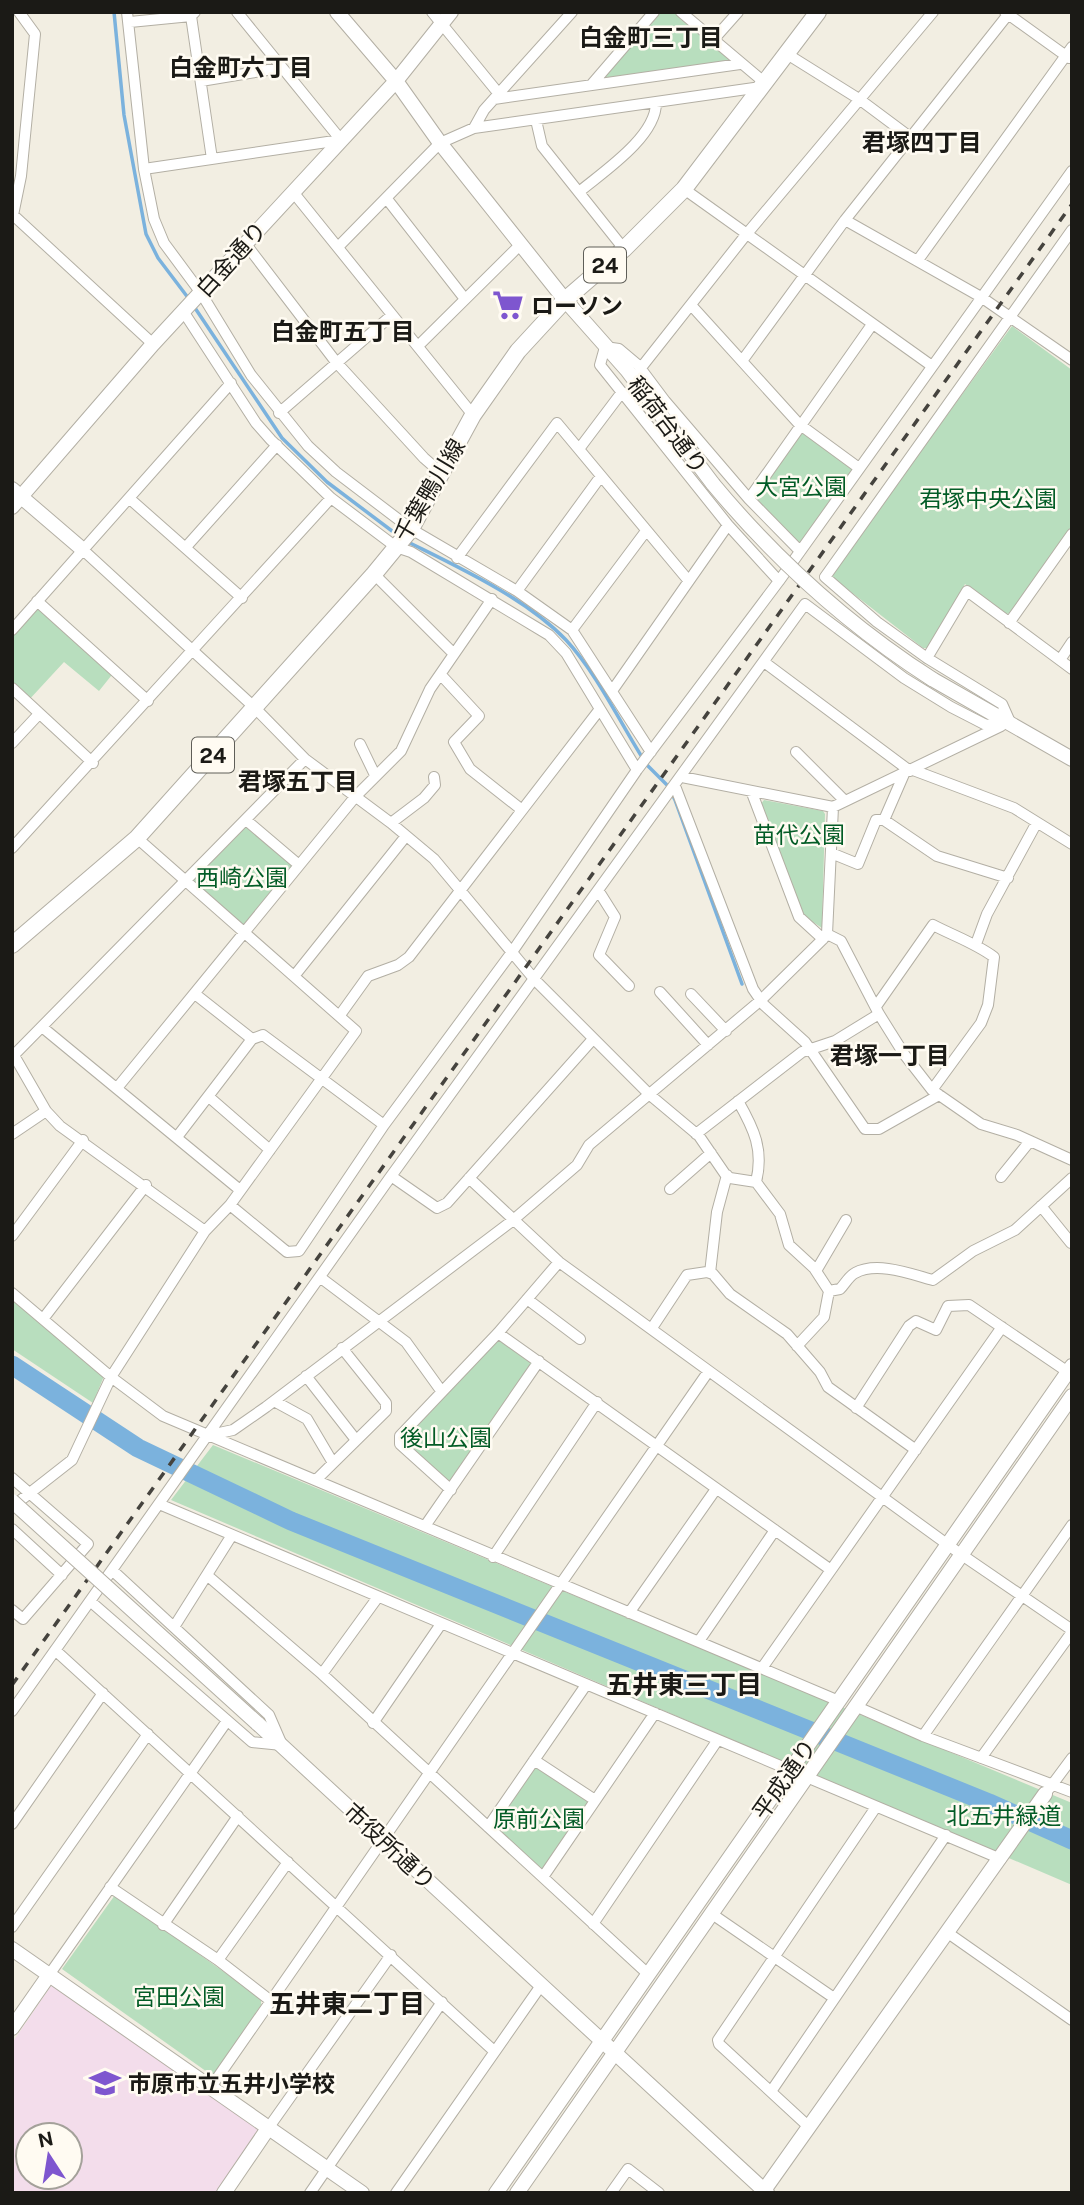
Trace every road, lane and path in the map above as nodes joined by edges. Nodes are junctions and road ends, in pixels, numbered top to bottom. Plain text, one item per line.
1 (19, 12) edge
2 (237, 12) edge
3 (337, 12) edge
4 (572, 12) edge
5 (654, 12) edge
6 (681, 12) edge
7 (738, 12) edge
8 (818, 12) edge
9 (933, 12) edge
10 (1008, 13) edge
11 (193, 14) edge
12 (442, 16) edge
13 (129, 17) edge
14 (714, 39) junction
15 (787, 54) junction
16 (1070, 54) edge
17 (740, 64) junction
18 (279, 68) junction
19 (201, 81) junction
20 (396, 81) junction
21 (592, 85) junction
22 (763, 85) junction
23 (496, 96) junction
24 (859, 99) junction
25 (656, 103) junction
26 (536, 120) junction
27 (474, 128) junction
28 (910, 137) junction
29 (341, 140) junction
30 (440, 144) junction
31 (212, 159) junction
32 (144, 169) junction
33 (1072, 171) edge
34 (684, 190) junction
35 (293, 192) junction
36 (579, 192) junction
37 (387, 200) junction
38 (13, 214) edge
39 (845, 220) junction
40 (1072, 230) edge
41 (745, 236) junction
42 (245, 243) junction
43 (520, 245) junction
44 (338, 247) junction
45 (624, 248) junction
46 (918, 260) junction
47 (804, 277) junction
48 (201, 293) junction
49 (981, 297) junction
50 (465, 299) junction
51 (565, 300) junction
52 (691, 305) junction
53 (183, 312) junction
54 (392, 314) junction
55 (1010, 315) junction
56 (872, 326) junction
57 (153, 344) junction
58 (418, 346) junction
59 (605, 347) junction
60 (1070, 354) edge
61 (743, 361) junction
62 (336, 362) junction
63 (932, 366) junction
64 (640, 369) junction
65 (231, 383) junction
66 (622, 392) junction
67 (279, 413) junction
68 (473, 415) junction
69 (799, 424) junction
70 (277, 445) junction
71 (579, 449) junction
72 (859, 468) junction
73 (440, 472) junction
74 (601, 476) junction
75 (15, 497) edge
76 (331, 498) junction
77 (130, 499) junction
78 (749, 499) junction
79 (729, 525) junction
80 (411, 529) junction
81 (646, 531) junction
82 (1072, 534) edge
83 (186, 547) junction
84 (396, 547) junction
85 (82, 550) junction
86 (799, 550) junction
87 (457, 558) junction
88 (374, 574) junction
89 (688, 580) junction
90 (779, 581) junction
91 (517, 591) junction
92 (242, 598) junction
93 (492, 599) junction
94 (37, 601) junction
95 (1009, 623) junction
96 (12, 630) edge
97 (572, 630) junction
98 (1072, 642) edge
99 (193, 651) junction
100 (454, 654) junction
101 (927, 658) junction
102 (1060, 660) junction
103 (764, 662) junction
104 (1072, 669) edge
105 (441, 675) junction
106 (12, 688) edge
107 (612, 691) junction
108 (148, 701) junction
109 (253, 706) junction
110 (600, 709) junction
111 (39, 714) junction
112 (1010, 722) junction
113 (12, 743) edge
114 (360, 744) dead end
115 (651, 752) junction
116 (796, 752) dead end
117 (305, 759) junction
118 (1072, 759) edge
119 (93, 763) junction
120 (637, 770) junction
121 (909, 772) junction
122 (375, 775) junction
123 (434, 777) dead end
124 (678, 782) junction
125 (752, 793) junction
126 (355, 797) junction
127 (845, 801) junction
128 (833, 807) junction
129 (522, 810) junction
130 (246, 820) junction
131 (884, 820) junction
132 (391, 822) junction
133 (1036, 824) junction
134 (406, 836) junction
135 (137, 838) junction
136 (1072, 844) edge
137 (12, 848) edge
138 (831, 853) junction
139 (299, 866) junction
140 (1008, 878) junction
141 (186, 879) junction
142 (461, 890) junction
143 (598, 890) junction
144 (246, 932) junction
145 (825, 936) junction
146 (976, 944) junction
147 (12, 945) edge
148 (512, 952) junction
149 (295, 975) junction
150 (535, 980) junction
151 (629, 986) dead end
152 (660, 992) dead end
153 (195, 994) junction
154 (691, 994) dead end
155 (761, 1000) junction
156 (878, 1010) junction
157 (340, 1015) junction
158 (43, 1027) junction
159 (726, 1031) junction
160 (252, 1039) junction
161 (593, 1039) junction
162 (708, 1045) junction
163 (809, 1048) junction
164 (13, 1055) edge
165 (320, 1079) junction
166 (117, 1088) junction
167 (936, 1092) junction
168 (650, 1095) junction
169 (209, 1097) junction
170 (738, 1101) junction
171 (46, 1111) junction
172 (384, 1125) junction
173 (12, 1134) edge
174 (696, 1134) junction
175 (177, 1137) junction
176 (83, 1140) junction
177 (1030, 1141) junction
178 (270, 1150) junction
179 (711, 1153) junction
180 (1072, 1160) edge
181 (727, 1175) junction
182 (391, 1176) junction
183 (1001, 1177) dead end
184 (469, 1178) junction
185 (1072, 1178) edge
186 (756, 1182) junction
187 (146, 1185) junction
188 (240, 1189) junction
189 (670, 1189) dead end
190 (230, 1205) junction
191 (1041, 1206) junction
192 (846, 1220) dead end
193 (512, 1222) junction
194 (205, 1231) junction
195 (12, 1236) edge
196 (1071, 1243) edge
197 (559, 1262) junction
198 (816, 1272) junction
199 (710, 1273) junction
200 (321, 1278) junction
201 (829, 1291) junction
202 (12, 1293) edge
203 (527, 1299) junction
204 (43, 1319) junction
205 (377, 1321) junction
206 (1002, 1327) junction
207 (652, 1328) junction
208 (498, 1333) junction
209 (580, 1339) dead end
210 (797, 1346) junction
211 (342, 1348) junction
212 (539, 1361) junction
213 (1070, 1369) edge
214 (708, 1372) junction
215 (306, 1376) junction
216 (111, 1377) junction
217 (442, 1392) junction
218 (1072, 1396) edge
219 (274, 1401) junction
220 (597, 1402) junction
221 (856, 1408) junction
222 (210, 1435) junction
223 (356, 1440) junction
224 (656, 1447) junction
225 (916, 1450) junction
226 (333, 1463) junction
227 (12, 1478) edge
228 (316, 1480) junction
229 (716, 1489) junction
230 (451, 1490) junction
231 (30, 1494) junction
232 (883, 1496) junction
233 (12, 1501) edge
234 (159, 1504) junction
235 (12, 1507) edge
236 (1072, 1525) edge
237 (425, 1526) junction
238 (12, 1529) edge
239 (775, 1530) junction
240 (232, 1535) junction
241 (948, 1544) junction
242 (962, 1555) junction
243 (493, 1557) junction
244 (112, 1570) junction
245 (831, 1570) junction
246 (62, 1575) junction
247 (208, 1576) junction
248 (559, 1589) junction
249 (1022, 1595) junction
250 (378, 1597) junction
251 (90, 1601) junction
252 (12, 1610) edge
253 (629, 1613) junction
254 (441, 1624) junction
255 (174, 1627) junction
256 (1072, 1631) edge
257 (699, 1642) junction
258 (55, 1650) junction
259 (515, 1650) junction
260 (762, 1668) junction
261 (322, 1674) junction
262 (586, 1685) junction
263 (103, 1693) junction
264 (835, 1706) junction
265 (12, 1711) edge
266 (851, 1712) junction
267 (655, 1713) junction
268 (227, 1721) junction
269 (373, 1723) junction
270 (148, 1734) junction
271 (923, 1736) junction
272 (717, 1741) junction
273 (282, 1745) junction
274 (981, 1758) junction
275 (1072, 1758) edge
276 (534, 1760) junction
277 (793, 1766) junction
278 (190, 1773) junction
279 (430, 1774) junction
280 (805, 1779) junction
281 (1048, 1790) junction
282 (1072, 1793) edge
283 (594, 1800) junction
284 (876, 1807) junction
285 (238, 1816) junction
286 (12, 1824) edge
287 (488, 1827) junction
288 (946, 1835) junction
289 (384, 1840) junction
290 (1005, 1853) junction
291 (288, 1862) junction
292 (543, 1877) junction
293 (110, 1888) junction
294 (337, 1906) junction
295 (712, 1914) junction
296 (593, 1924) junction
297 (163, 1925) junction
298 (12, 1927) edge
299 (948, 1933) junction
300 (12, 1949) edge
301 (391, 1955) junction
302 (774, 1957) junction
303 (218, 1960) junction
304 (648, 1974) junction
305 (49, 1975) junction
306 (540, 1987) junction
307 (834, 1998) junction
308 (271, 2001) junction
309 (442, 2002) junction
310 (1072, 2020) edge
311 (12, 2028) edge
312 (602, 2040) junction
313 (494, 2051) junction
314 (616, 2052) junction
315 (211, 2087) junction
316 (772, 2090) junction
317 (808, 2126) junction
318 (269, 2127) junction
319 (327, 2169) junction
320 (764, 2192) edge
321 (224, 2193) edge
322 (310, 2193) edge
323 (362, 2193) edge
324 (396, 2193) edge
325 (496, 2193) edge
326 (517, 2193) edge
327 (611, 2193) edge
328 (659, 2193) edge

1 - 38 street
2 - 18 street
3 - 20 street, 稲荷台通り
4 - 23 street
5 - 21 street
6 - 14 street
7 - 14 street
8 - 15 main road, 千葉鴨川線 / 24
9 - 24 street
10 - 16 street
10 - 28 street
11 - 13 street
11 - 19 street
12 - 20 street, 白金通り
12 - 23 street
13 - 32 street
14 - 17 street
15 - 22 main road, 千葉鴨川線 / 24
15 - 24 street
16 - 46 street
17 - 21 street
17 - 22 street
18 - 19 street
18 - 29 street
19 - 31 street
20 - 29 street, 白金通り
20 - 30 street, 稲荷台通り
21 - 23 street
22 - 25 street
22 - 34 main road, 千葉鴨川線 / 24
23 - 27 street
24 - 28 street
24 - 41 street
25 - 26 street
25 - 36 street
26 - 27 street
26 - 36 street
27 - 30 street
28 - 39 street
29 - 31 street
29 - 35 street, 白金通り
30 - 37 street
30 - 43 street, 稲荷台通り
31 - 32 street
32 - 48 street
33 - 49 street
34 - 41 street
34 - 45 main road, 千葉鴨川線 / 24
35 - 42 street, 白金通り
35 - 44 street
36 - 45 street
37 - 44 street
37 - 50 street
38 - 57 street
39 - 46 street
39 - 47 street
40 - 55 street
41 - 47 street
41 - 52 street
42 - 48 street, 白金通り
42 - 62 street
43 - 50 street
43 - 51 street, 稲荷台通り
44 - 54 street
45 - 51 main road, 千葉鴨川線 / 24
46 - 49 street
47 - 56 street
47 - 61 street
48 - 53 street, 白金通り
48 - 67 street
49 - 55 street
49 - 63 street
50 - 58 street
51 - 59 street, 稲荷台通り
51 - 68 main road, 千葉鴨川線 / 24
52 - 61 street
52 - 64 street
53 - 57 street, 白金通り
53 - 65 street
54 - 58 street
54 - 62 street
55 - 60 street
55 - 101 street
56 - 63 street
56 - 69 street
57 - 75 street, 白金通り
58 - 68 street
59 - 64 street
59 - 66 street
59 - 112 street, 稲荷台通り, bridge
61 - 69 street
62 - 67 street
62 - 73 street
63 - 72 street
64 - 78 street
65 - 70 street
65 - 77 street
66 - 71 street
66 - 79 street
67 - 80 street
68 - 73 main road, 千葉鴨川線 / 24
69 - 72 street
69 - 78 street
70 - 76 street
70 - 83 street
71 - 74 street
71 - 87 street
72 - 86 street
73 - 80 main road, 千葉鴨川線 / 24
74 - 81 street
74 - 91 street
75 - 85 street
76 - 84 street
76 - 92 street
77 - 83 street
77 - 85 street
78 - 86 street
79 - 89 street
79 - 90 street
80 - 84 main road, 千葉鴨川線 / 24
80 - 87 street
81 - 89 street
81 - 97 street
82 - 95 street
83 - 92 street
84 - 88 main road, 千葉鴨川線 / 24
84 - 93 street
85 - 94 street
85 - 99 street
86 - 90 street
87 - 91 street
88 - 100 street
88 - 109 main road, 千葉鴨川線 / 24
89 - 107 street
90 - 115 street
91 - 97 street
92 - 99 street
93 - 100 street
93 - 110 street
94 - 96 street
94 - 108 street
95 - 101 street
95 - 102 street
97 - 107 street
98 - 102 street
99 - 108 street
99 - 109 street
100 - 105 street
101 - 112 street
102 - 104 street
103 - 112 street
103 - 121 street
103 - 124 street
105 - 122 street
105 - 129 street
106 - 111 street
107 - 115 street
108 - 119 street
109 - 117 street
109 - 135 main road, 千葉鴨川線 / 24
110 - 120 street
110 - 129 street
111 - 113 street
111 - 119 street
112 - 118 street, 稲荷台通り
112 - 121 street
114 - 122 street
115 - 120 street
116 - 127 street
117 - 126 street
117 - 130 street
119 - 137 street
120 - 148 street
121 - 127 street
121 - 131 street
121 - 133 street
122 - 126 street
123 - 132 street
124 - 125 street
124 - 143 street
124 - 155 street
125 - 128 street
125 - 145 street
126 - 132 street
126 - 139 street
127 - 128 street
128 - 138 street
129 - 142 street
130 - 139 street
130 - 141 street
131 - 138 street
131 - 140 street
132 - 134 street
133 - 136 street
133 - 140 street
134 - 142 street
134 - 149 street
135 - 141 street
135 - 147 main road, 千葉鴨川線 / 24
138 - 145 street
139 - 144 street
140 - 146 street
141 - 144 street
141 - 158 street
142 - 148 street
142 - 157 street
143 - 150 street
143 - 151 street
144 - 149 street
144 - 153 street
145 - 155 street
145 - 156 street
146 - 156 street
146 - 167 street
148 - 150 street
148 - 172 street
149 - 157 street
150 - 161 street
150 - 182 street
152 - 162 street
153 - 160 street
153 - 166 street
154 - 159 street
155 - 159 street
155 - 163 street
156 - 163 street
156 - 167 street
157 - 165 street
158 - 164 street
158 - 166 street
159 - 162 street
160 - 165 street
160 - 169 street
161 - 168 street
161 - 184 street
162 - 168 street
163 - 167 street
163 - 170 street
164 - 171 street
165 - 172 street
165 - 178 street
166 - 175 street
167 - 177 street
168 - 174 street
168 - 193 street
169 - 175 street
169 - 178 street
170 - 174 street
170 - 186 street
171 - 173 street
171 - 176 street
172 - 190 street
174 - 179 street
175 - 188 street
176 - 187 street
176 - 195 street
177 - 180 street
177 - 183 street
178 - 188 street
179 - 181 street
179 - 189 street
181 - 186 street
181 - 199 street
182 - 184 street
182 - 200 street
184 - 193 street
185 - 191 street
186 - 198 street
187 - 194 street
187 - 204 street
188 - 190 street
190 - 194 street
191 - 196 street
191 - 201 street
192 - 198 street
193 - 197 street
193 - 205 street
194 - 216 street
197 - 203 street
197 - 207 street
198 - 201 street
199 - 207 street
199 - 210 street
200 - 205 street
200 - 222 street
201 - 210 street
202 - 204 street
203 - 208 street
203 - 209 street
204 - 216 street
205 - 211 street
205 - 217 street
206 - 213 street
206 - 221 street
206 - 225 street
207 - 214 street
208 - 212 street
208 - 217 street
210 - 221 street
211 - 215 street
211 - 223 street
212 - 220 street
212 - 230 street
213 - 241 street, 平成通り
214 - 224 street
214 - 232 street
215 - 219 street
215 - 223 street
216 - 222 street
216 - 231 street
217 - 230 street
218 - 242 street, 平成通り
219 - 222 street
219 - 226 street
220 - 224 street
220 - 243 street
221 - 225 street
222 - 228 street
222 - 234 street
223 - 226 street
224 - 229 street
224 - 248 street
225 - 232 street
226 - 228 street
227 - 231 street
228 - 237 street
229 - 239 street
229 - 253 street
230 - 237 street
231 - 235 street
231 - 246 street
232 - 241 street
232 - 245 street
233 - 273 street, 市役所通り, bridge
234 - 240 street
234 - 244 street
236 - 249 street
237 - 243 street
238 - 246 street
239 - 245 street
239 - 257 street
240 - 247 street
240 - 250 street
241 - 242 street
241 - 264 street, 平成通り
242 - 249 street
242 - 266 street, 平成通り
243 - 248 street
244 - 251 street
244 - 255 street
245 - 260 street
246 - 252 street
247 - 255 street
247 - 261 street
248 - 253 street
248 - 259 street
249 - 256 street
249 - 271 street
250 - 254 street
250 - 261 street
251 - 258 street
251 - 268 street
253 - 257 street
254 - 259 street
254 - 269 street
255 - 273 street
256 - 274 street
257 - 260 street
258 - 263 street
258 - 265 street
259 - 262 street
259 - 279 street
260 - 264 street
261 - 269 street
262 - 267 street
262 - 276 street
263 - 270 street
263 - 286 street
264 - 277 street, 平成通り
266 - 271 street
266 - 280 street, 平成通り
267 - 272 street
267 - 283 street
268 - 273 street
268 - 278 street
269 - 279 street
270 - 278 street
270 - 298 street
271 - 274 street
272 - 277 street
272 - 296 street
273 - 289 street, 市役所通り
274 - 281 street
275 - 281 street
276 - 283 street
276 - 287 street
277 - 280 street
277 - 304 street, 平成通り
278 - 285 street
278 - 293 street
279 - 287 street
279 - 289 street
280 - 284 street
280 - 295 street, 平成通り
281 - 282 street
281 - 290 street
283 - 292 street
284 - 288 street
284 - 302 street
285 - 291 street
285 - 297 street
287 - 292 street
288 - 290 street
288 - 307 street
289 - 294 street
289 - 306 street, 市役所通り
290 - 299 street
291 - 294 street
291 - 303 street
292 - 296 street
293 - 297 street
293 - 305 street
294 - 301 street
294 - 308 street
295 - 302 street
295 - 314 street, 平成通り
296 - 304 street
297 - 303 street
299 - 310 street
299 - 317 street
300 - 305 street
301 - 309 street
301 - 318 street
302 - 307 street
302 - 316 street
303 - 308 street
304 - 312 street, 平成通り
305 - 311 street
305 - 315 street
306 - 312 street, 市役所通り
306 - 313 street
307 - 316 street
308 - 315 street
309 - 313 street
309 - 319 street
312 - 314 street, 市役所通り
312 - 325 street, 平成通り
313 - 324 street
314 - 320 street, 市役所通り
314 - 326 street, 平成通り
315 - 318 street
316 - 317 street
317 - 320 street
318 - 319 street
318 - 321 street
319 - 322 street
319 - 323 street
327 - 328 street

